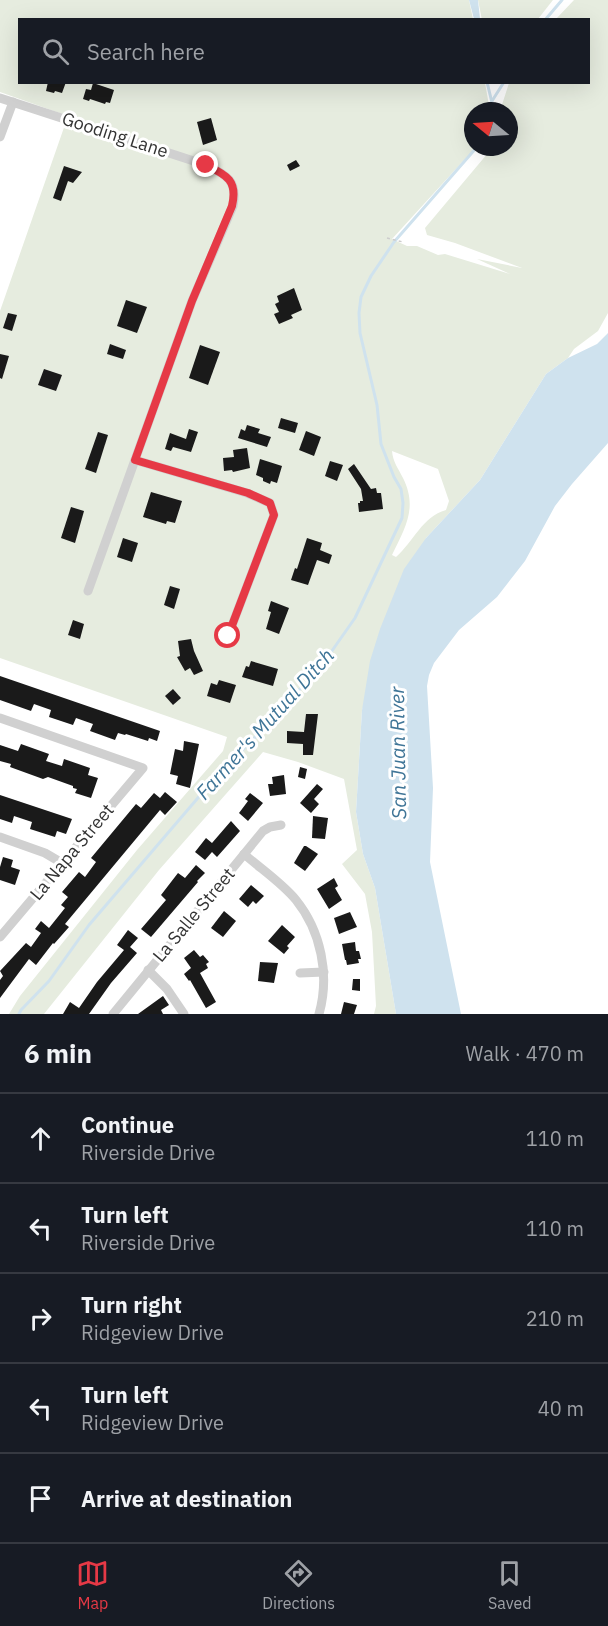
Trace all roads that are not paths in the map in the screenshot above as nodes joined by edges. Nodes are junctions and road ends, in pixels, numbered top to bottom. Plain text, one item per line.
1 (0, 98) edge
2 (13, 102) junction
3 (0, 137) edge
4 (135, 460) junction
5 (88, 591) dead end
6 (228, 636) dead end
7 (0, 718) edge
8 (281, 825) dead end
9 (0, 837) edge
10 (244, 854) junction
11 (62, 864) junction
12 (0, 937) edge
13 (148, 970) junction
14 (324, 972) junction
15 (300, 974) dead end
16 (113, 1014) edge
17 (184, 1014) edge
18 (319, 1014) edge

1 - 2 street, Gooding Lane
2 - 3 street
2 - 4 street, Gooding Lane
4 - 5 street
4 - 6 street
7 - 11 street, La Napa Street
8 - 10 street, La Salle Street
9 - 11 street
10 - 13 street, La Salle Street
10 - 14 street
11 - 12 street, La Napa Street
13 - 16 street, La Salle Street
13 - 17 street
14 - 15 street
14 - 18 street

